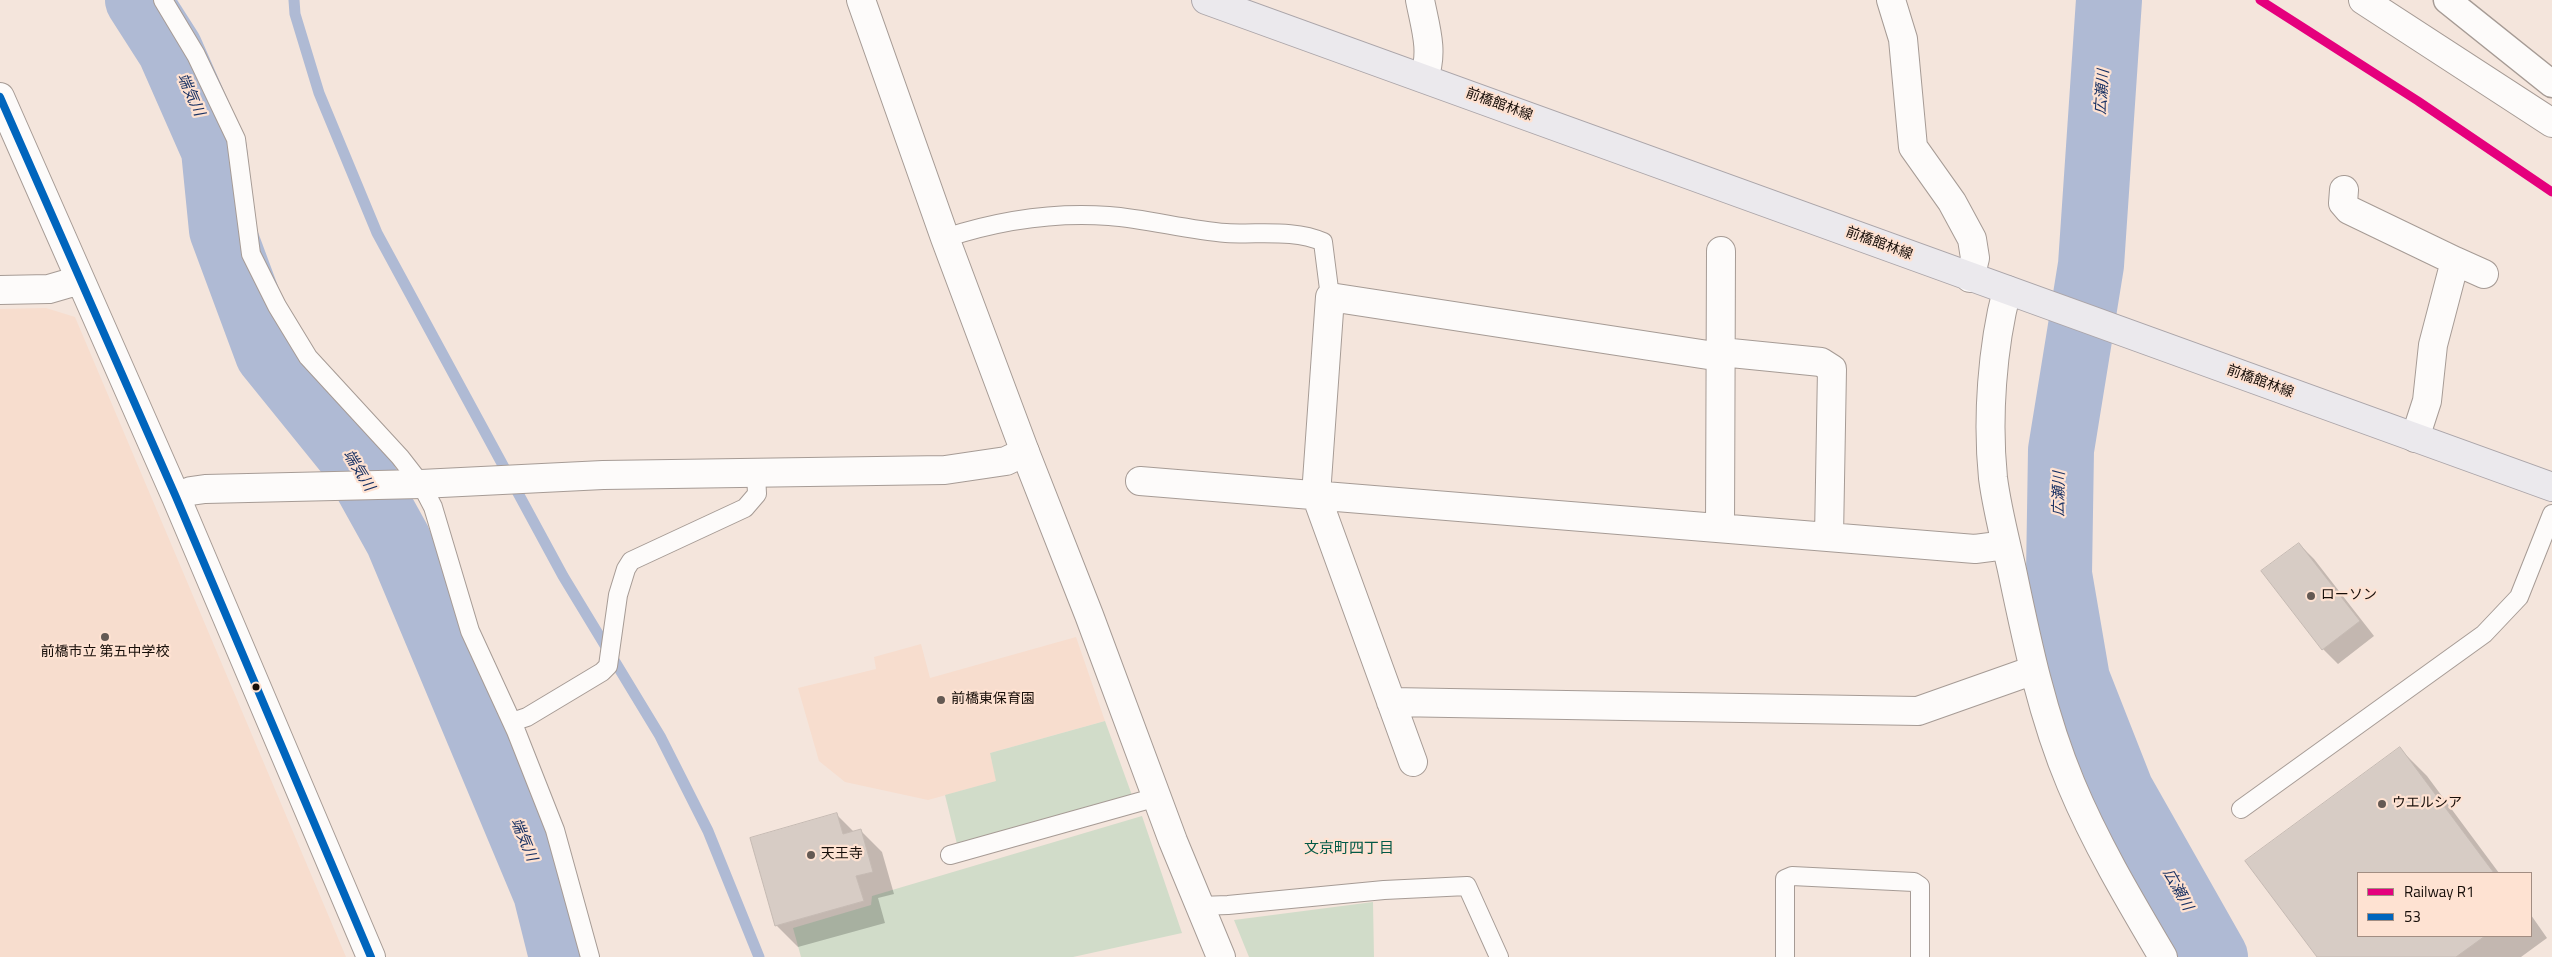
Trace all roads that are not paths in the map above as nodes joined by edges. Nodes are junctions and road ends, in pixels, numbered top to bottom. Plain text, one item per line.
1 (162, 0) edge
2 (861, 0) edge
3 (1206, 0) edge
4 (1420, 0) edge
5 (1891, 0) edge
6 (2363, 0) edge
7 (2448, 0) edge
8 (1424, 77) junction
9 (2552, 84) edge
10 (2, 105) edge
11 (2552, 123) edge
12 (2344, 190) dead end
13 (945, 238) junction
14 (1721, 251) dead end
15 (2455, 261) junction
16 (2484, 274) dead end
17 (1970, 278) junction
18 (80, 280) junction
19 (0, 290) edge
20 (2007, 290) junction
21 (1330, 298) junction
22 (1721, 354) junction
23 (2415, 438) junction
24 (1025, 452) junction
25 (756, 473) junction
26 (1140, 481) dead end
27 (421, 484) junction
28 (2552, 487) edge
29 (1316, 495) junction
30 (176, 497) junction
31 (2552, 514) edge
32 (1720, 528) junction
33 (1829, 537) junction
34 (2006, 545) junction
35 (2034, 670) junction
36 (1391, 702) junction
37 (512, 722) junction
38 (1413, 762) dead end
39 (1157, 797) junction
40 (2241, 808) dead end
41 (950, 856) dead end
42 (1200, 906) junction
43 (371, 957) edge
44 (590, 957) edge
45 (1221, 957) edge
46 (1499, 957) edge
47 (1785, 957) edge
48 (1920, 957) edge
49 (2163, 957) edge

1 - 27 lane
2 - 13 street
3 - 8 main road, 前橋館林線
4 - 8 street
5 - 17 street
6 - 11 street
7 - 9 street
8 - 17 main road, 前橋館林線
10 - 18 street
12 - 15 street
13 - 21 lane
13 - 24 street
14 - 22 street
15 - 16 street
15 - 23 street
17 - 20 main road, 前橋館林線
18 - 19 street
18 - 30 street
20 - 23 main road, 前橋館林線
20 - 34 street
21 - 22 street
21 - 29 street
22 - 32 street
22 - 33 street
23 - 28 main road, 前橋館林線
24 - 25 street
24 - 39 street
25 - 27 street
25 - 37 lane
26 - 29 street
27 - 30 street
27 - 37 lane
29 - 32 street
29 - 36 street
30 - 43 street
31 - 40 lane
32 - 33 street
33 - 34 street
34 - 35 street
35 - 36 street
35 - 49 street
36 - 38 street
37 - 44 lane
39 - 41 lane
39 - 42 street
42 - 45 street
42 - 46 lane
47 - 48 lane

